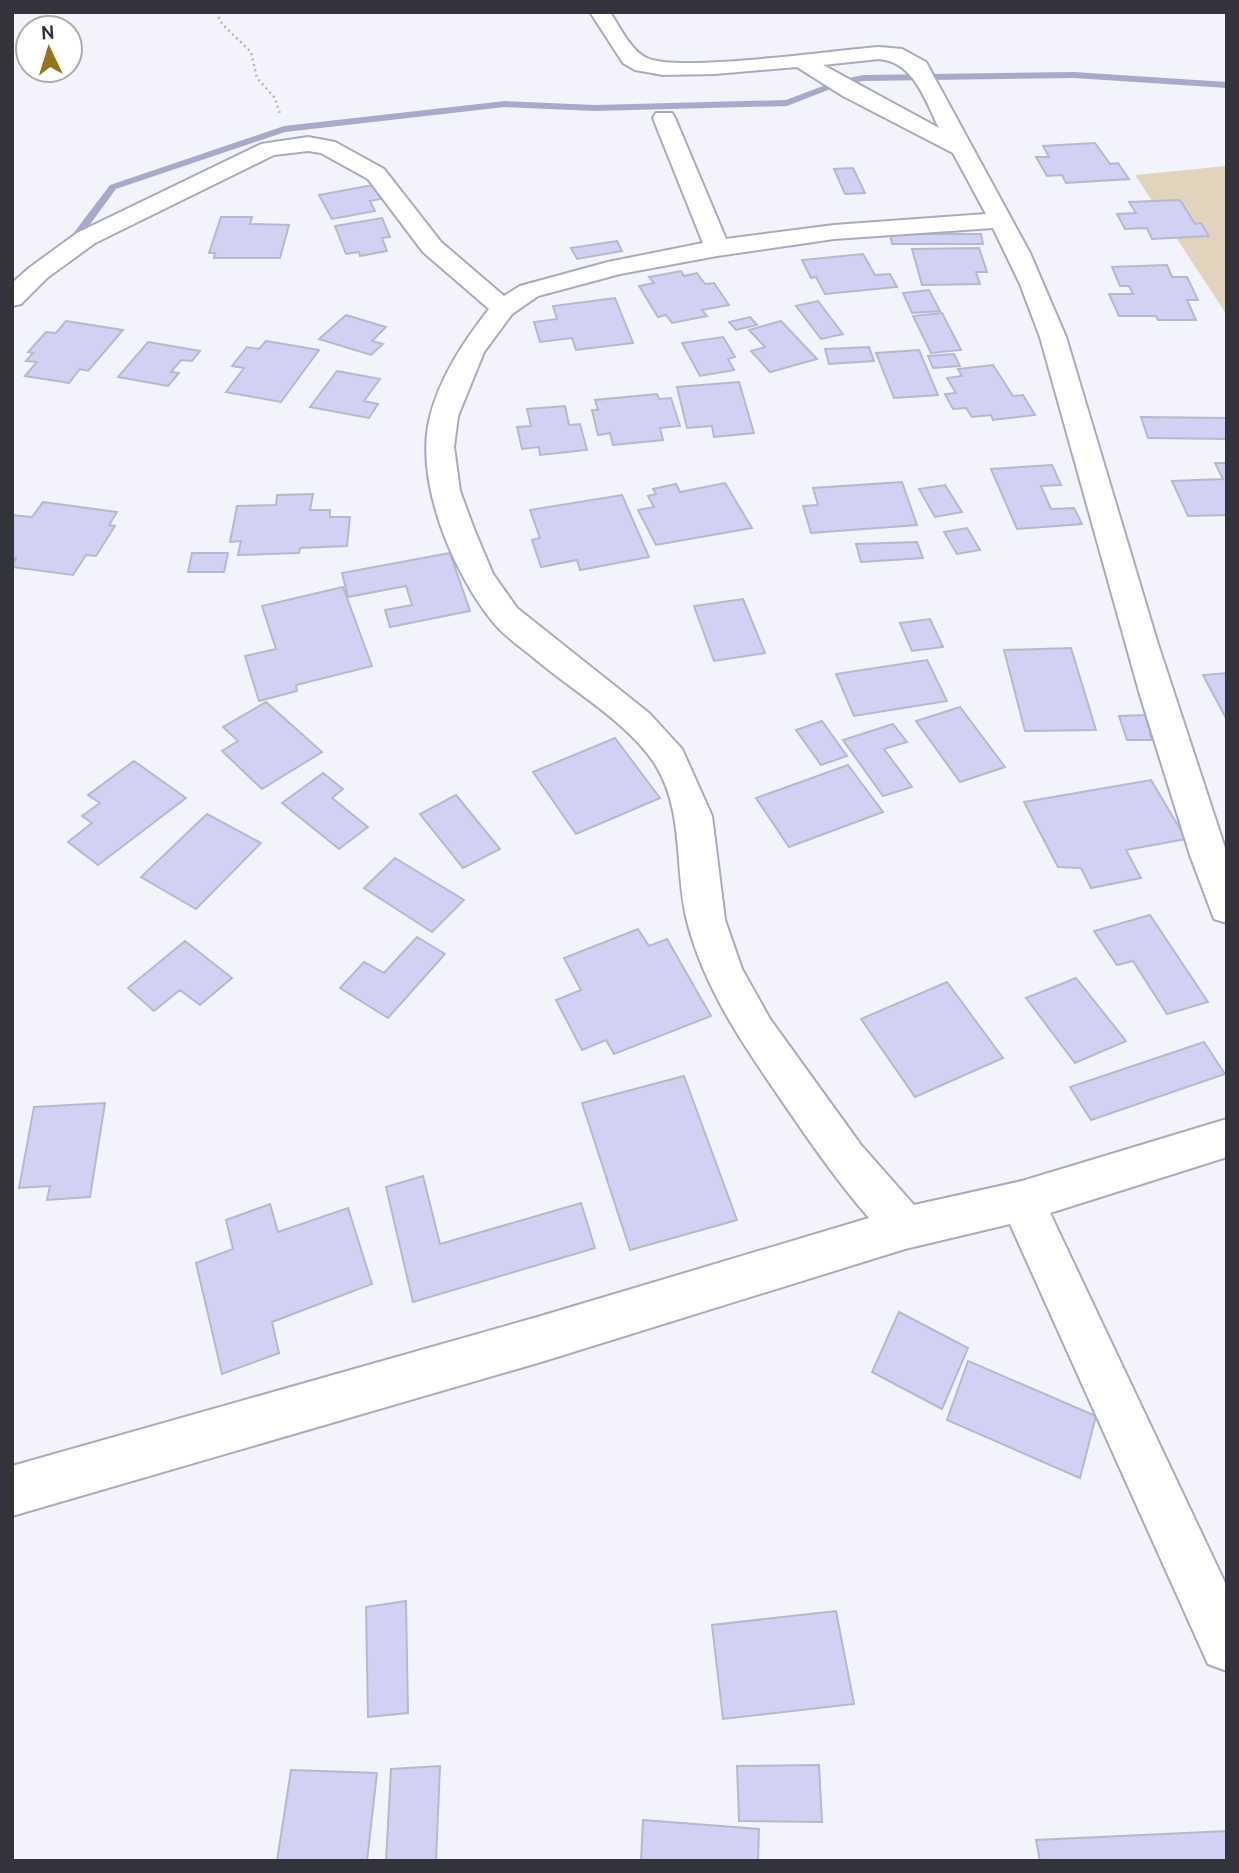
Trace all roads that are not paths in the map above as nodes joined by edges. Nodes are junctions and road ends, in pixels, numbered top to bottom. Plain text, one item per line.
1 (600, 12) edge
2 (802, 61) junction
3 (664, 118) dead end
4 (961, 148) junction
5 (1001, 220) junction
6 (717, 248) junction
7 (12, 298) edge
8 (503, 307) junction
9 (1227, 908) edge
10 (1227, 1138) edge
11 (1021, 1202) junction
12 (905, 1228) junction
13 (12, 1490) edge
14 (1227, 1646) edge

1 - 2 street
2 - 4 street
2 - 4 street
3 - 6 street
4 - 5 street
5 - 6 street
5 - 9 street
6 - 8 street
7 - 8 street
8 - 12 street
10 - 11 street
11 - 12 street
11 - 14 street
12 - 13 street

